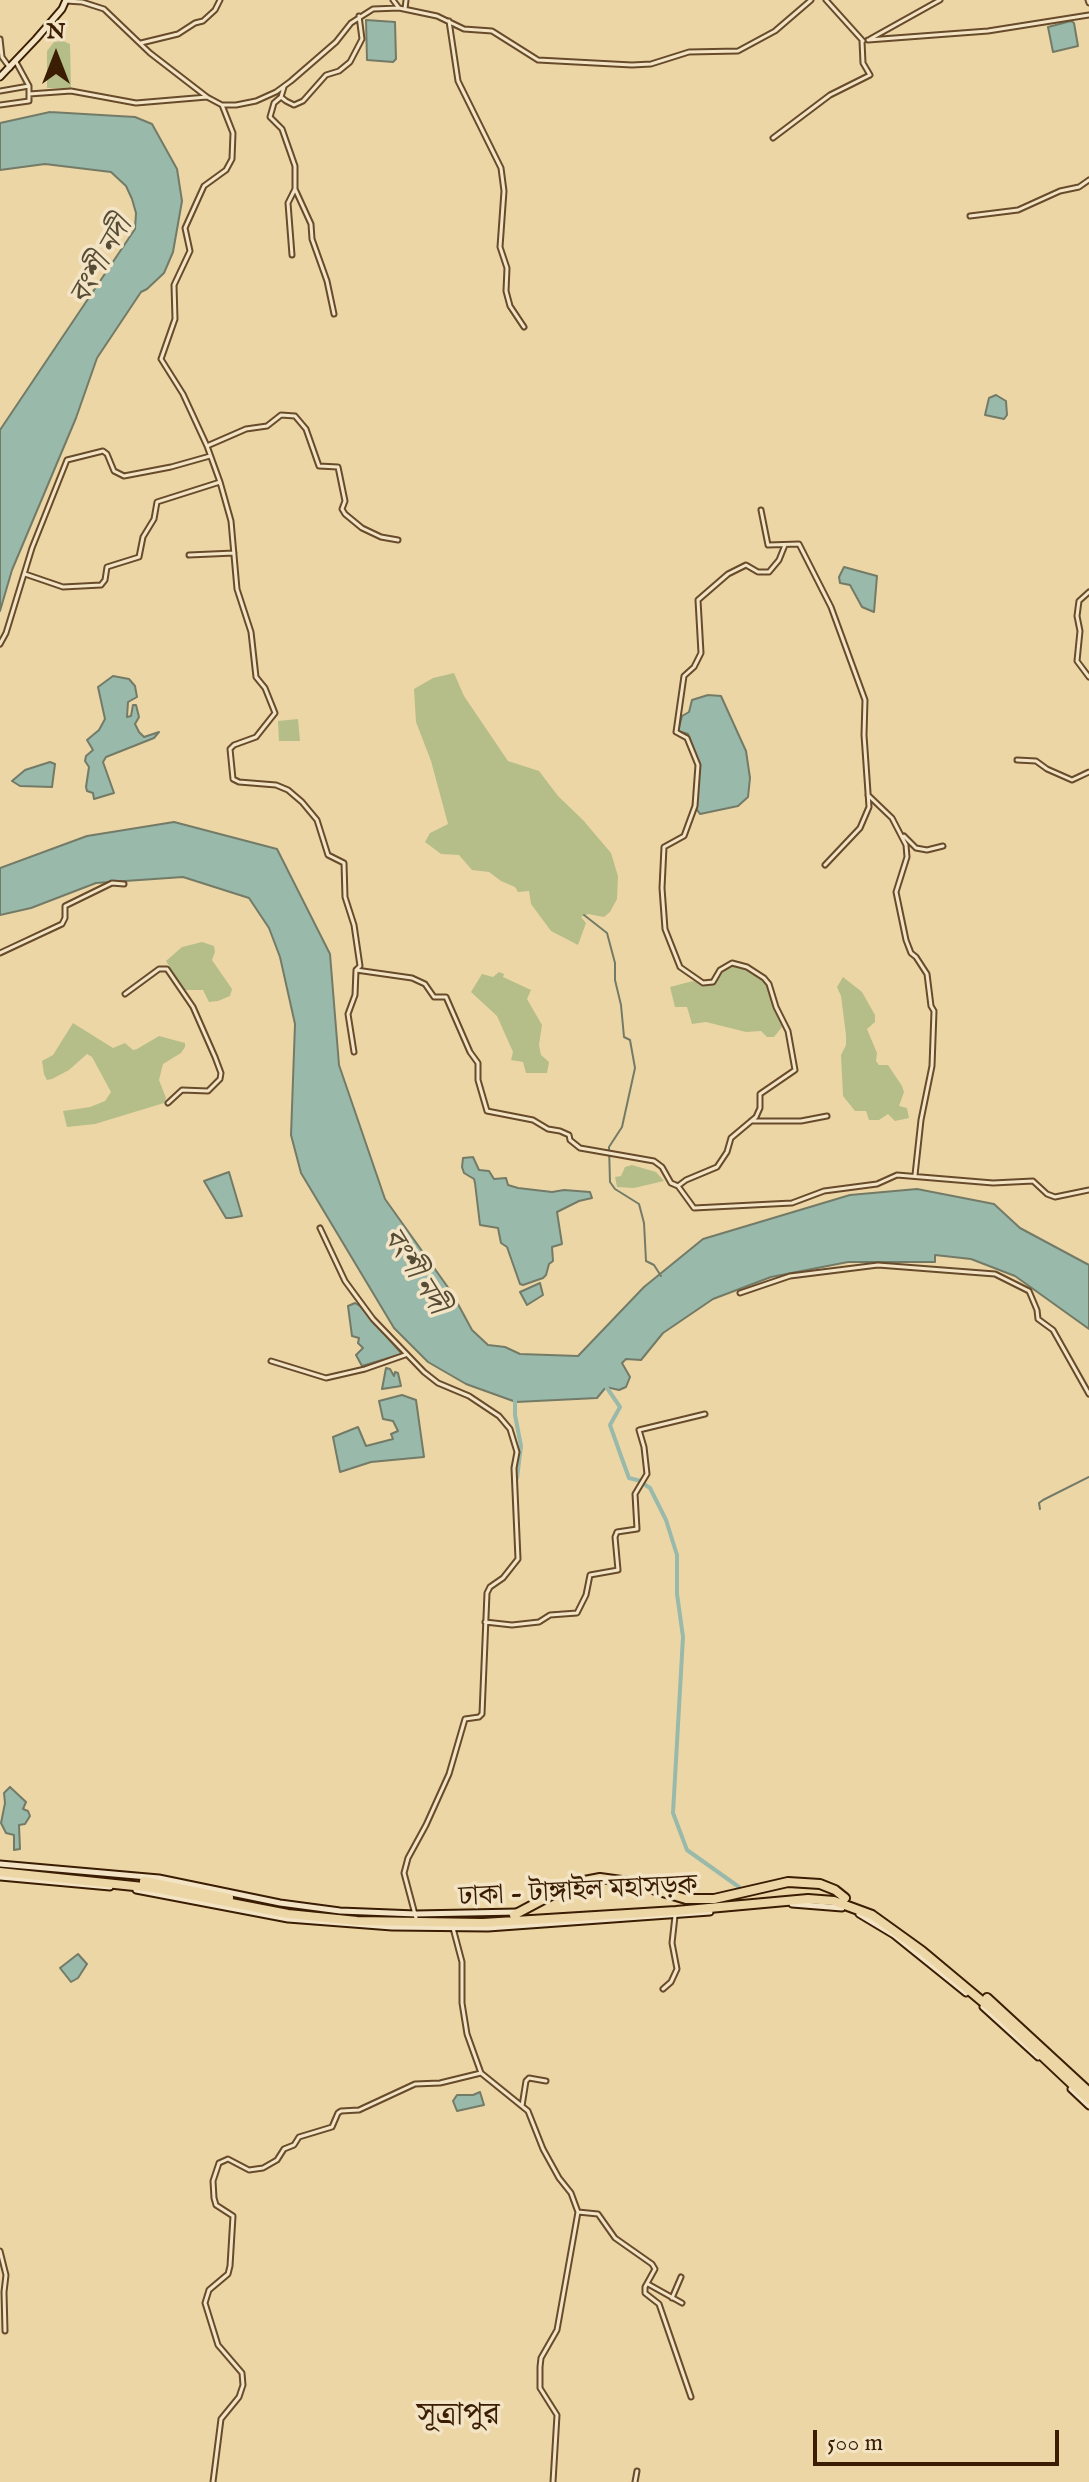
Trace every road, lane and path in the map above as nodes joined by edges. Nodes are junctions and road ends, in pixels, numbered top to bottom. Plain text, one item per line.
1 (220, 0) edge
2 (393, 0) edge
3 (406, 0) edge
4 (811, 0) edge
5 (826, 0) edge
6 (940, 0) edge
7 (66, 1) edge
8 (399, 8) junction
9 (405, 9) junction
10 (1089, 15) edge
11 (359, 16) junction
12 (449, 21) junction
13 (0, 39) edge
14 (868, 40) junction
15 (862, 41) junction
16 (141, 43) junction
17 (16, 62) junction
18 (10, 68) junction
19 (0, 77) edge
20 (29, 86) junction
21 (285, 86) junction
22 (0, 91) edge
23 (29, 94) junction
24 (207, 97) junction
25 (281, 97) junction
26 (0, 105) edge
27 (222, 105) junction
28 (773, 138) dead end
29 (1089, 180) edge
30 (295, 189) junction
31 (970, 216) dead end
32 (292, 255) dead end
33 (334, 314) dead end
34 (524, 327) dead end
35 (207, 446) junction
36 (210, 456) junction
37 (220, 482) junction
38 (761, 510) dead end
39 (398, 540) dead end
40 (785, 545) junction
41 (234, 553) junction
42 (189, 555) dead end
43 (24, 574) junction
44 (1089, 592) edge
45 (0, 644) edge
46 (1089, 677) edge
47 (1017, 760) dead end
48 (1089, 772) edge
49 (868, 795) junction
50 (902, 833) junction
51 (943, 846) dead end
52 (825, 865) dead end
53 (124, 884) dead end
54 (0, 953) edge
55 (356, 970) junction
56 (125, 994) dead end
57 (354, 1052) dead end
58 (168, 1103) dead end
59 (827, 1116) dead end
60 (751, 1121) junction
61 (915, 1175) junction
62 (678, 1186) junction
63 (1089, 1190) edge
64 (320, 1228) dead end
65 (740, 1293) dead end
66 (406, 1354) junction
67 (271, 1361) dead end
68 (1089, 1394) edge
69 (705, 1414) dead end
70 (485, 1622) junction
71 (0, 1870) edge
72 (845, 1898) junction
73 (770, 1902) junction
74 (416, 1916) junction
75 (515, 1916) junction
76 (675, 1916) junction
77 (357, 1923) junction
78 (483, 1923) junction
79 (531, 1925) junction
80 (453, 1928) junction
81 (465, 1928) junction
82 (663, 1989) dead end
83 (481, 2073) junction
84 (546, 2081) dead end
85 (1089, 2092) edge
86 (1089, 2103) edge
87 (522, 2106) junction
88 (578, 2212) junction
89 (0, 2251) edge
90 (6, 2276) junction
91 (0, 2277) edge
92 (681, 2277) dead end
93 (648, 2284) junction
94 (672, 2298) junction
95 (682, 2303) dead end
96 (5, 2331) dead end
97 (690, 2394) dead end
98 (637, 2471) dead end
99 (213, 2482) edge
100 (553, 2482) edge
101 (635, 2482) edge

1 - 16 street
2 - 8 street
3 - 9 street
4 - 12 street
5 - 15 street
6 - 14 street
7 - 16 street
7 - 17 main road
8 - 9 street
8 - 11 street
9 - 12 street
10 - 14 street
11 - 21 street
11 - 25 street
12 - 34 street
13 - 18 street
14 - 15 street
15 - 28 street
16 - 24 street
17 - 18 main road
17 - 20 street
18 - 19 main road
20 - 22 street
20 - 23 street
21 - 25 street
21 - 27 street
23 - 24 street
23 - 26 street
24 - 27 street
25 - 30 street
27 - 35 street
29 - 31 street
30 - 32 street
30 - 33 street
35 - 36 street
35 - 39 street
36 - 37 street
36 - 43 street
37 - 41 street
37 - 43 street
38 - 40 street
40 - 49 street
40 - 60 street
41 - 42 street
41 - 55 street
43 - 45 street
44 - 46 street
47 - 48 street
49 - 50 street
49 - 52 street
50 - 51 street
50 - 61 street
53 - 54 street
55 - 57 street
55 - 62 street
56 - 58 street
59 - 60 street
60 - 62 street
61 - 62 street
61 - 63 street
64 - 66 street
65 - 68 street
66 - 67 street
66 - 70 street
69 - 70 street
70 - 74 street
71 - 74 highway, ঢাকা - টাঙ্গাইল মহাসড়ক
71 - 77 highway, ঢাকা - টাঙ্গাইল মহাসড়ক
72 - 73 highway, ঢাকা - টাঙ্গাইল মহাসড়ক
72 - 75 highway
72 - 85 highway, ঢাকা - টাঙ্গাইল মহাসড়ক
73 - 75 highway, ঢাকা - টাঙ্গাইল মহাসড়ক
73 - 76 main road
73 - 86 highway, ঢাকা - টাঙ্গাইল মহাসড়ক
74 - 75 highway, ঢাকা - টাঙ্গাইল মহাসড়ক
75 - 78 highway, ঢাকা - টাঙ্গাইল মহাসড়ক
75 - 79 highway
76 - 79 main road
76 - 82 street
77 - 78 highway, ঢাকা - টাঙ্গাইল মহাসড়ক
77 - 80 main road
78 - 81 highway
79 - 81 main road
80 - 81 main road
80 - 83 street
83 - 87 street
83 - 99 street
84 - 87 street
87 - 88 street
88 - 93 street
88 - 100 street
89 - 90 street
90 - 91 street
90 - 96 street
92 - 94 street
93 - 94 street
93 - 97 street
94 - 95 street
98 - 101 street

